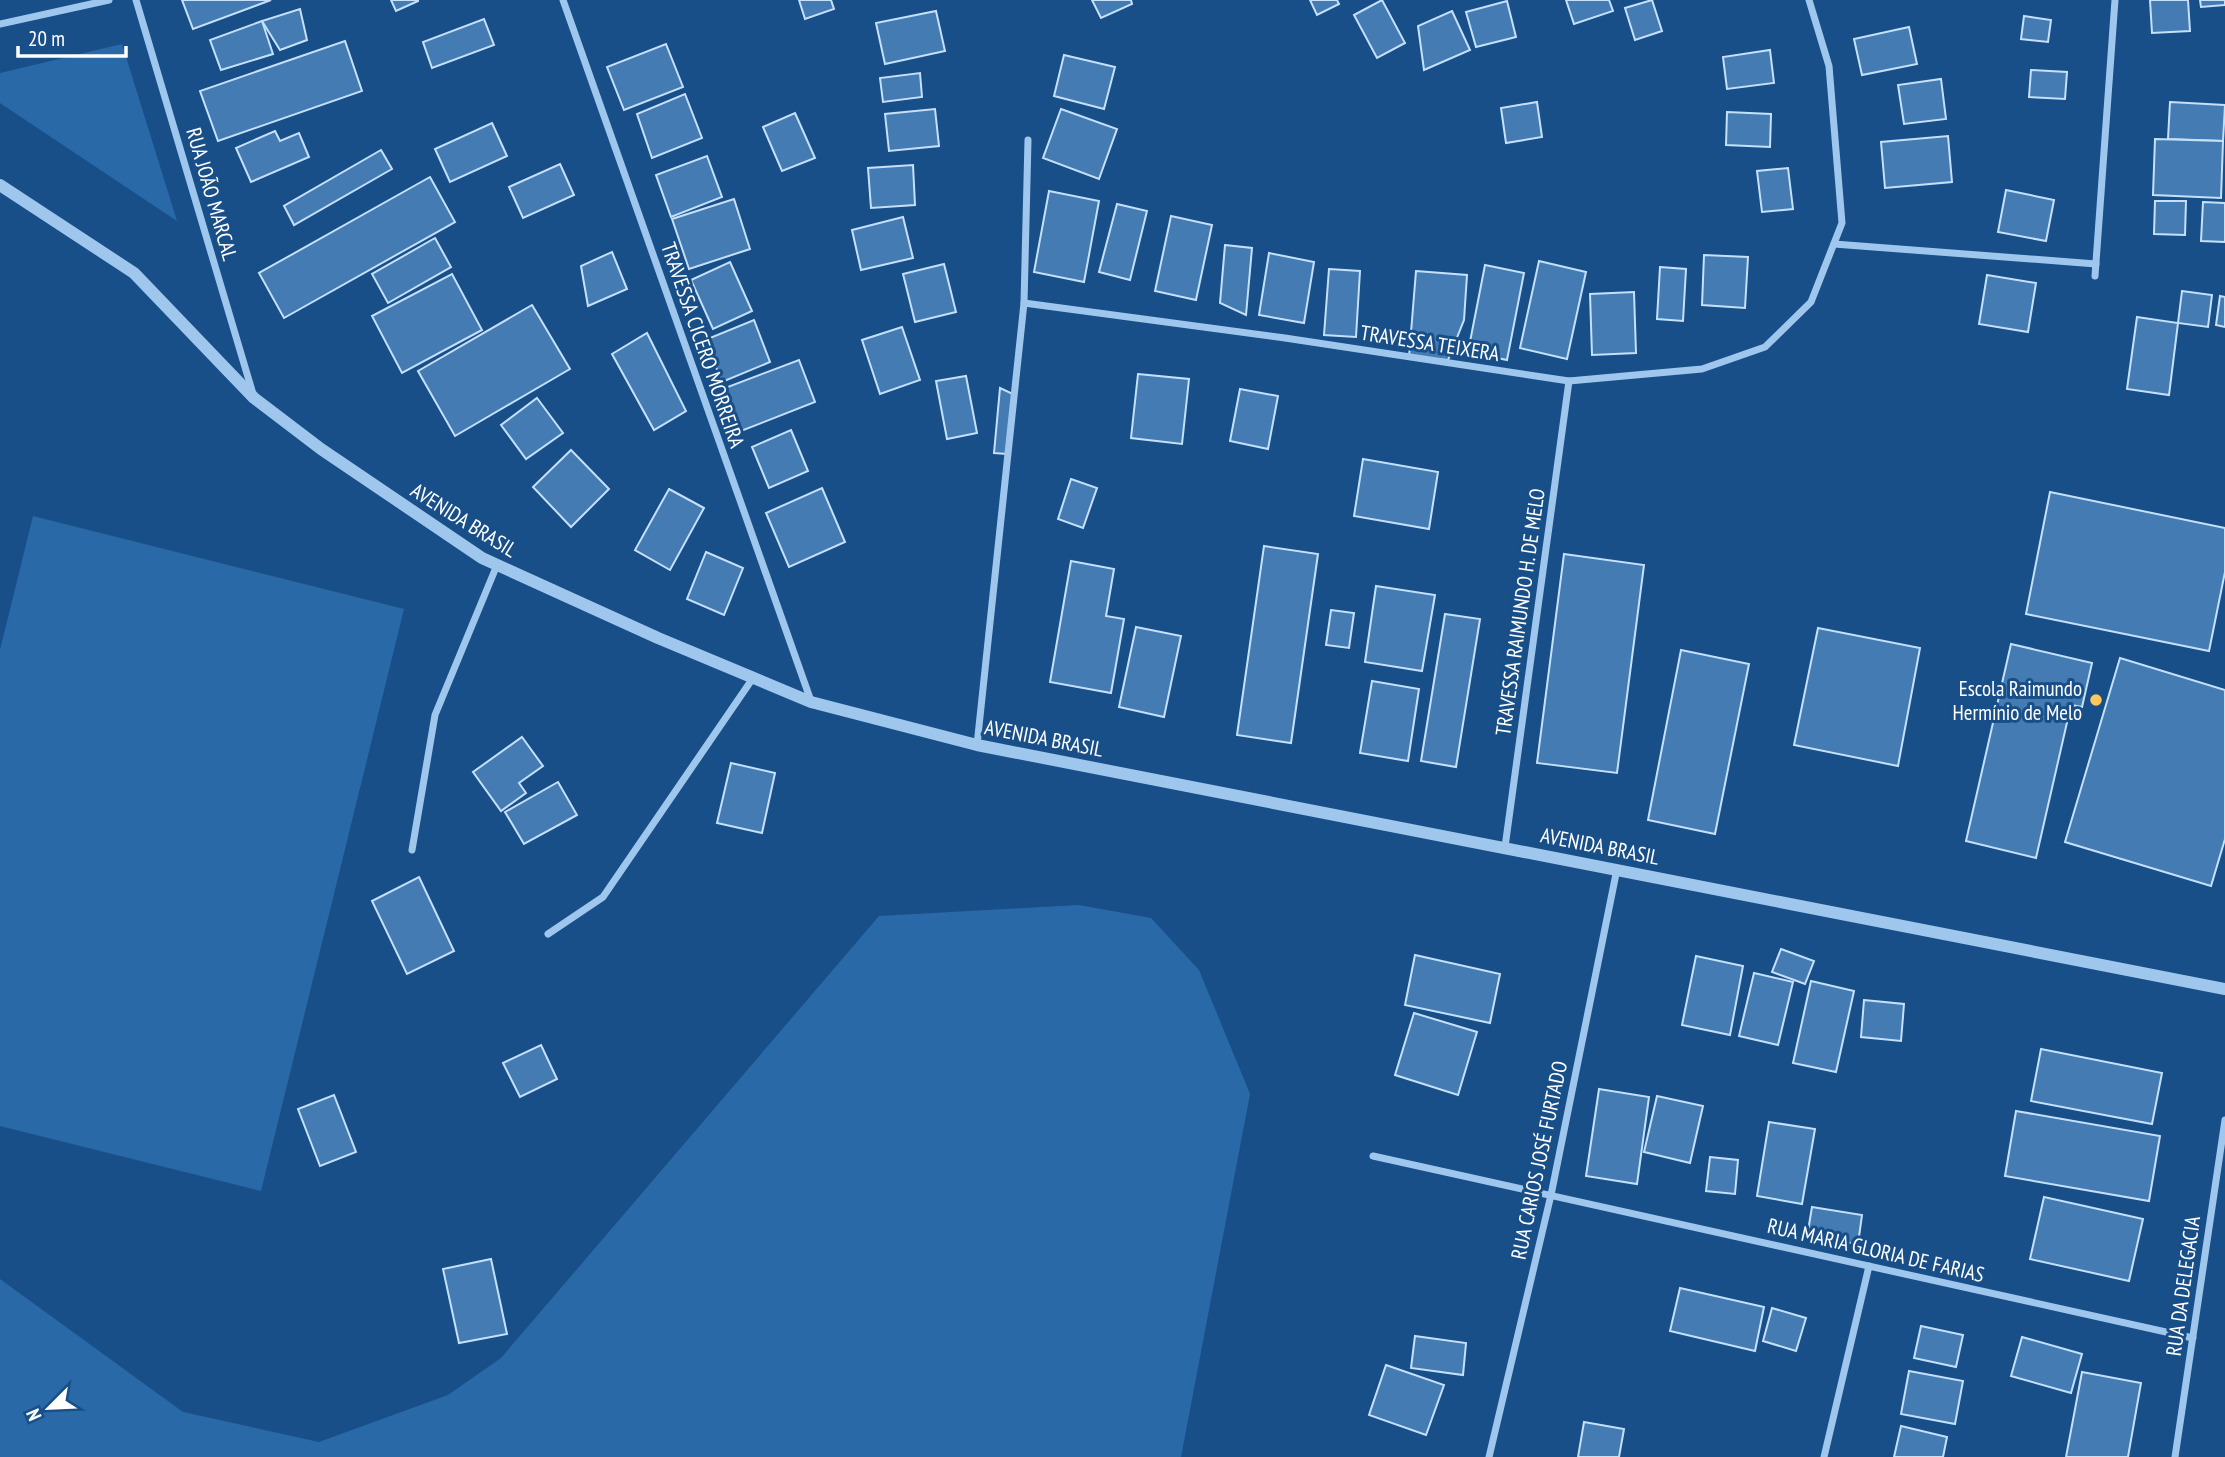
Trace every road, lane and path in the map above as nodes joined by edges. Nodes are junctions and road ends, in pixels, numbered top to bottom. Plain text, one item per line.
1 (109, 0) edge
2 (136, 0) edge
3 (563, 0) edge
4 (1809, 0) edge
5 (2115, 0) edge
6 (0, 24) edge
7 (1028, 140) dead end
8 (0, 185) edge
9 (1834, 244) junction
10 (2096, 264) junction
11 (2095, 276) dead end
12 (1024, 303) junction
13 (1569, 381) junction
14 (254, 398) junction
15 (497, 565) junction
16 (753, 678) junction
17 (811, 702) junction
18 (977, 746) junction
19 (1505, 847) junction
20 (412, 850) dead end
21 (1617, 869) junction
22 (548, 934) dead end
23 (2225, 989) edge
24 (2225, 1120) edge
25 (1373, 1156) dead end
26 (1551, 1195) junction
27 (1869, 1266) junction
28 (2193, 1338) junction
29 (1489, 1457) edge
30 (1824, 1457) edge
31 (2175, 1457) edge

1 - 6 street
2 - 14 street, RUA JOÃO MARCAL
3 - 17 street, TRAVESSA CICERO MORREIRA
4 - 9 street
5 - 10 street
7 - 12 street
8 - 14 street, AVENIDA BRASIL
9 - 10 street
9 - 13 street, TRAVESSA TEIXERA
10 - 11 street
12 - 13 street, TRAVESSA TEIXERA
12 - 18 street
13 - 19 street, TRAVESSA RAIMUNDO H. DE MELO
14 - 15 street, AVENIDA BRASIL
15 - 16 street, AVENIDA BRASIL
15 - 20 street
16 - 17 street, AVENIDA BRASIL
16 - 22 street
17 - 18 street, AVENIDA BRASIL
18 - 19 street, AVENIDA BRASIL
19 - 21 street, AVENIDA BRASIL
21 - 23 street, AVENIDA BRASIL
21 - 26 street, RUA CARIOS JOSÉ FURTADO
24 - 28 street, RUA DA DELEGACIA
25 - 26 street, RUA MARIA GLORIA DE FARIAS
26 - 27 street, RUA MARIA GLORIA DE FARIAS
26 - 29 street, RUA CARIOS JOSÉ FURTADO
27 - 28 street, RUA MARIA GLORIA DE FARIAS
27 - 30 street
28 - 31 street, RUA DA DELEGACIA

